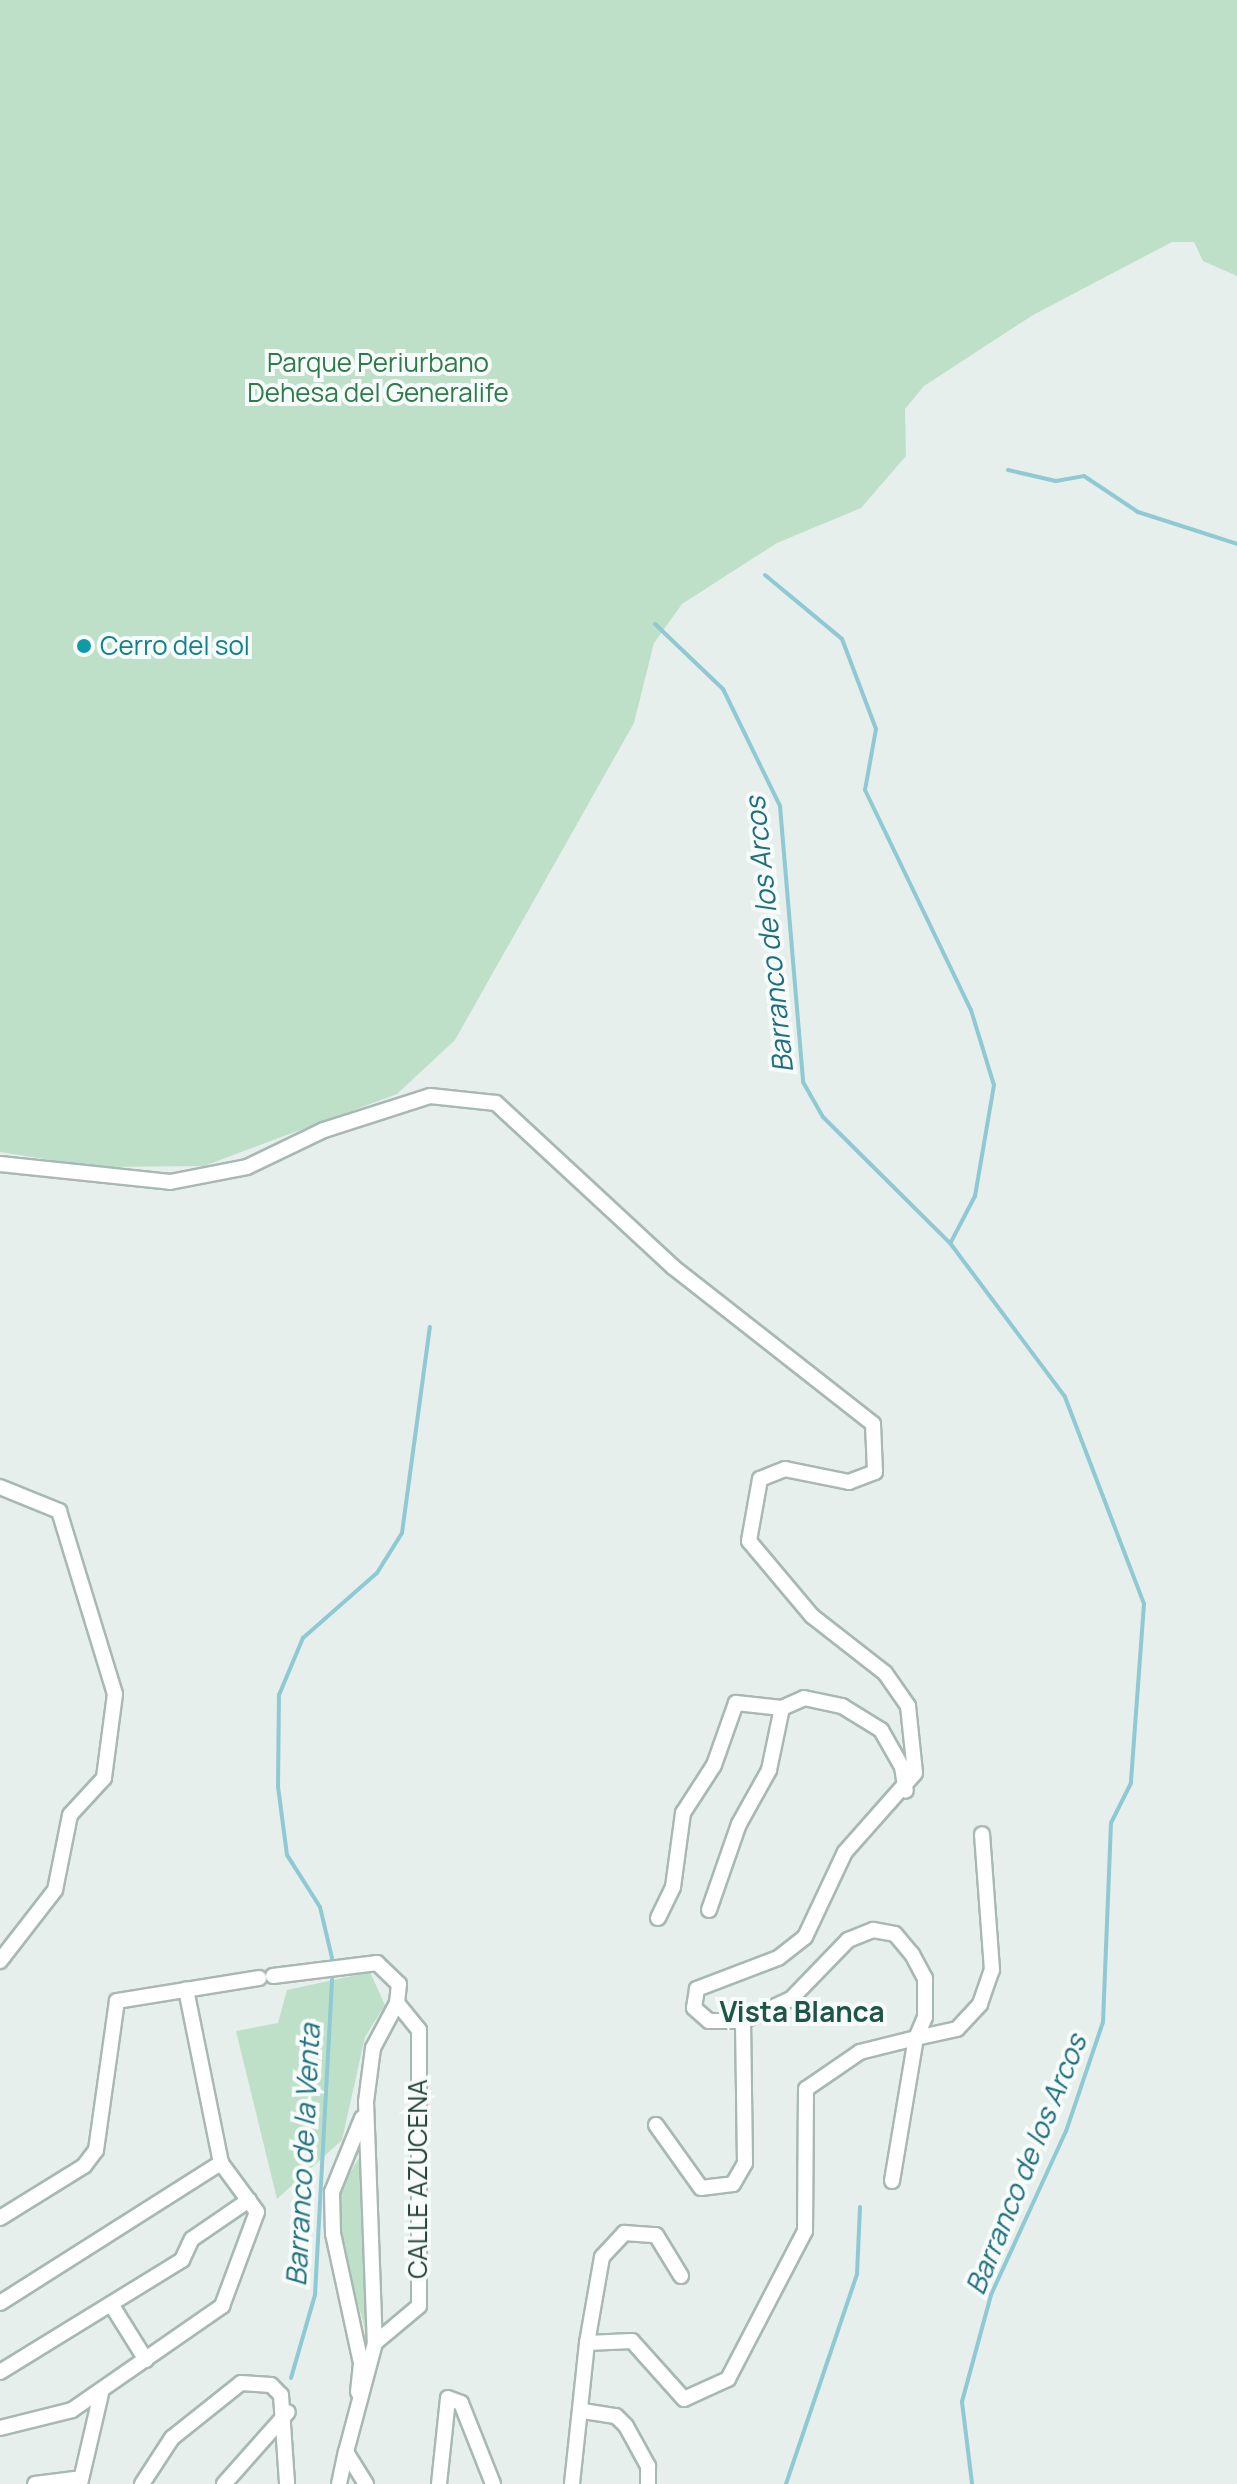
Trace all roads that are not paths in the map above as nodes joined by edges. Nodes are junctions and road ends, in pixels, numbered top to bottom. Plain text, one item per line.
1 (0, 1164) edge
2 (0, 1487) edge
3 (782, 1708) junction
4 (906, 1791) junction
5 (982, 1834) dead end
6 (709, 1910) dead end
7 (658, 1918) dead end
8 (0, 1961) edge
9 (186, 1989) junction
10 (397, 2003) junction
11 (743, 2021) junction
12 (916, 2038) junction
13 (366, 2102) junction
14 (656, 2125) dead end
15 (221, 2163) junction
16 (892, 2181) dead end
17 (249, 2200) junction
18 (0, 2218) edge
19 (681, 2276) dead end
20 (0, 2303) edge
21 (111, 2304) junction
22 (375, 2343) junction
23 (587, 2343) junction
24 (146, 2360) junction
25 (0, 2372) edge
26 (101, 2394) junction
27 (583, 2411) junction
28 (288, 2412) junction
29 (0, 2428) edge
30 (353, 2436) junction
31 (346, 2452) junction
32 (80, 2481) edge
33 (35, 2484) edge
34 (142, 2484) edge
35 (224, 2484) edge
36 (287, 2484) edge
37 (339, 2484) edge
38 (366, 2484) edge
39 (439, 2484) edge
40 (493, 2484) edge
41 (572, 2484) edge
42 (648, 2484) edge

1 - 4 street
2 - 8 street
3 - 4 street
3 - 6 street
3 - 7 street
4 - 11 street
5 - 12 street
9 - 10 street, CALLE AZUCENA
9 - 15 street
9 - 18 street
10 - 13 street
10 - 22 street, CALLE AZUCENA
11 - 12 street
11 - 14 street
12 - 16 street
12 - 23 street
13 - 22 street
13 - 30 street
15 - 17 street
15 - 20 street
17 - 21 street
17 - 24 street
19 - 23 street
21 - 24 street
21 - 25 street
22 - 30 street
23 - 27 street
24 - 26 street
26 - 29 street
26 - 32 street
27 - 41 street
27 - 42 street
28 - 34 street
28 - 35 street
28 - 36 street
30 - 31 street
31 - 37 street
31 - 38 street
32 - 33 street
39 - 40 street

